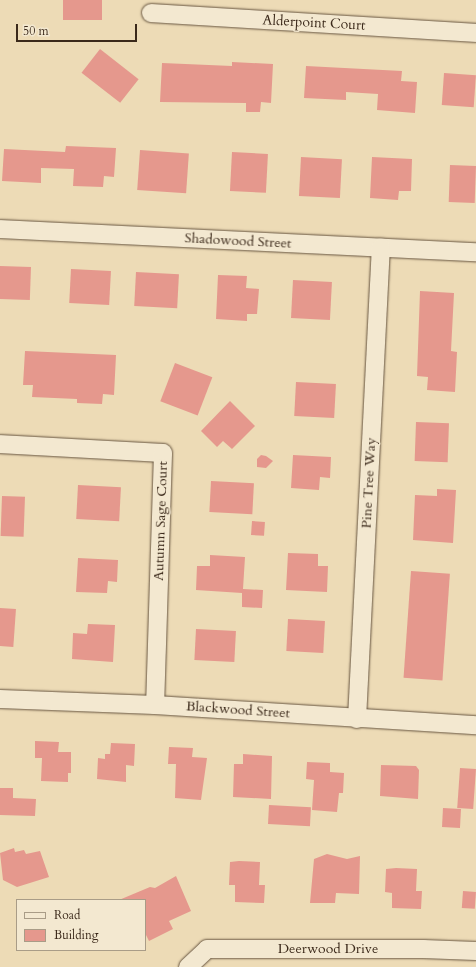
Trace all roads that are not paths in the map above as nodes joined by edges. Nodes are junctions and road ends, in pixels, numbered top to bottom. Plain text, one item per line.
1 (151, 13) dead end
2 (476, 33) edge
3 (0, 229) edge
4 (381, 248) junction
5 (476, 252) edge
6 (0, 444) edge
7 (0, 699) edge
8 (155, 704) junction
9 (357, 719) junction
10 (476, 725) edge
11 (476, 951) edge
12 (188, 967) edge

1 - 2 street, Alderpoint Court
3 - 4 street, Shadowood Street
4 - 5 street, Shadowood Street
4 - 9 street, Pine Tree Way
6 - 8 street, Autumn Sage Court
7 - 8 street, Blackwood Street
8 - 9 street, Blackwood Street
9 - 10 street, Blackwood Street
11 - 12 street, Deerwood Drive

